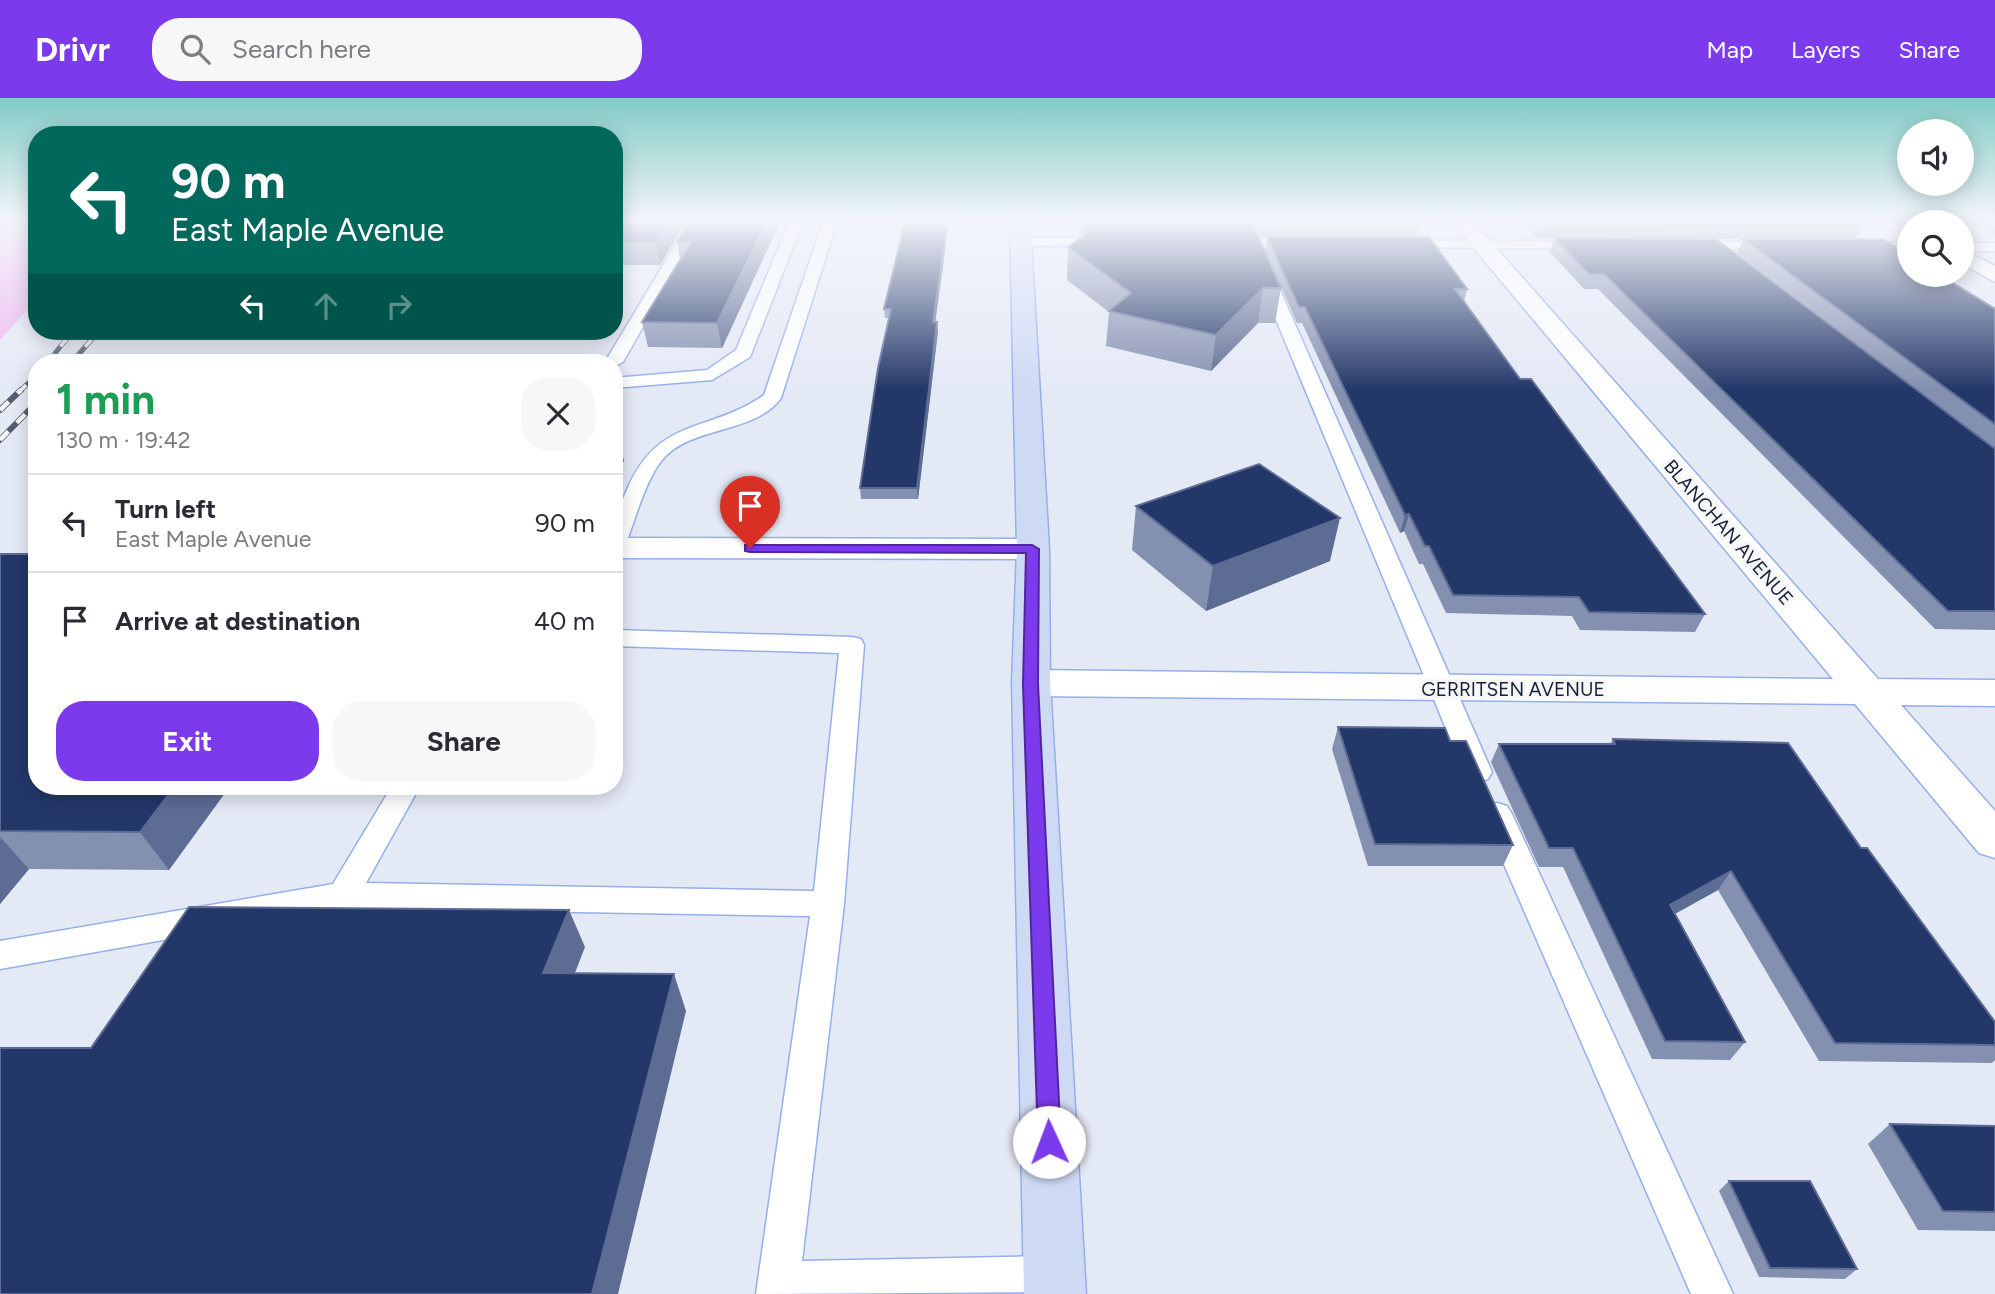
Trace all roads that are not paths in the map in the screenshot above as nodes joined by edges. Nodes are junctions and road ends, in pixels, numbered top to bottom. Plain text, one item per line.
1 (663, 278) edge
2 (774, 278) edge
3 (812, 278) edge
4 (1022, 278) edge
5 (1266, 278) edge
6 (1511, 278) edge
7 (619, 354) edge
8 (623, 382) edge
9 (623, 526) edge
10 (623, 546) edge
11 (1032, 549) junction
12 (623, 638) edge
13 (1031, 684) junction
14 (1441, 688) junction
15 (1867, 691) junction
16 (1995, 693) edge
17 (402, 795) edge
18 (1995, 841) edge
19 (343, 895) junction
20 (828, 904) junction
21 (0, 955) edge
22 (1055, 1286) edge
23 (777, 1288) edge
24 (1712, 1294) edge

1 - 7 lane
2 - 8 lane
3 - 9 lane
4 - 11 main road
5 - 14 lane
6 - 15 street, BLANCHAN AVENUE
10 - 11 street
11 - 13 main road
12 - 20 lane
13 - 14 street, GERRITSEN AVENUE
13 - 22 main road
14 - 15 street, GERRITSEN AVENUE
14 - 24 lane
15 - 16 street, GERRITSEN AVENUE
15 - 18 street, BLANCHAN AVENUE
17 - 19 lane
19 - 20 lane
19 - 21 lane
20 - 23 lane
22 - 23 lane

